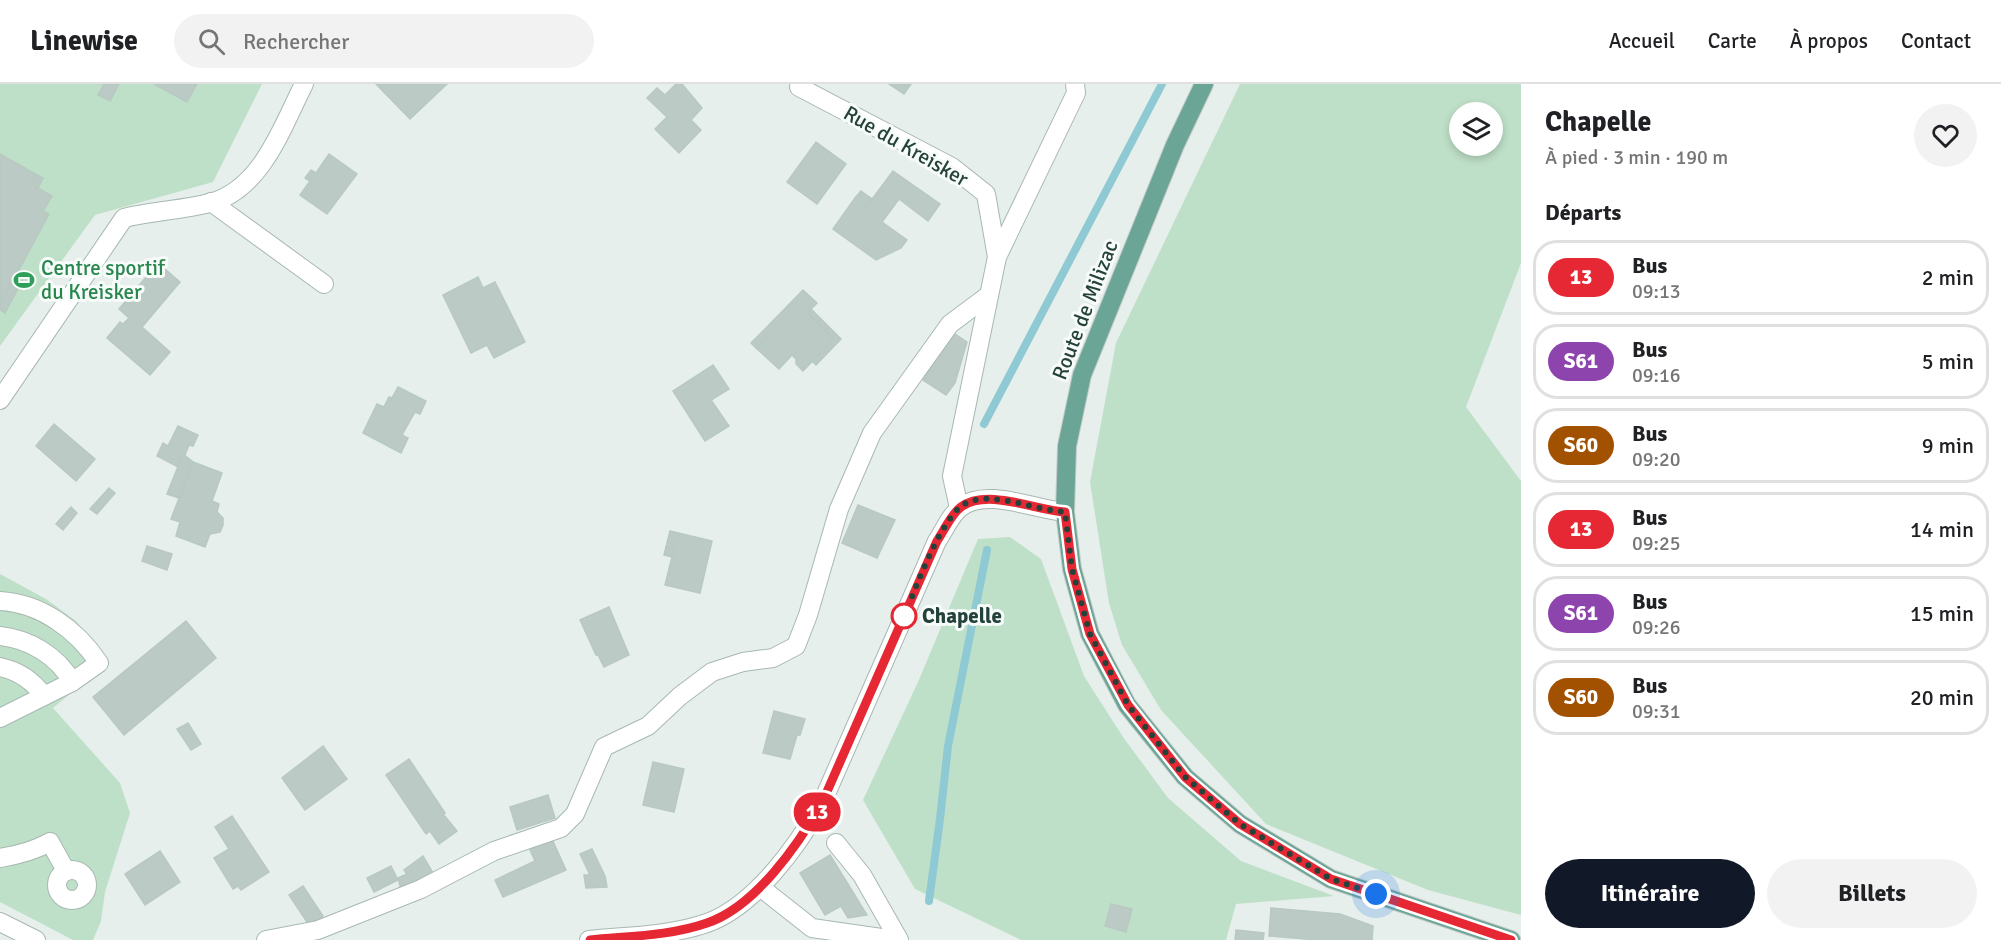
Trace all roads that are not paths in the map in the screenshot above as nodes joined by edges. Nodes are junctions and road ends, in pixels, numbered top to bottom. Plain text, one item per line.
1 (304, 84) edge
2 (1075, 84) edge
3 (1204, 84) edge
4 (798, 87) dead end
5 (211, 202) junction
6 (997, 257) junction
7 (324, 284) dead end
8 (989, 295) junction
9 (0, 400) edge
10 (959, 508) junction
11 (1065, 512) junction
12 (0, 602) edge
13 (0, 636) edge
14 (0, 667) edge
15 (72, 682) junction
16 (44, 696) junction
17 (0, 718) edge
18 (836, 843) dead end
19 (0, 858) edge
20 (66, 871) dead end
21 (760, 887) junction
22 (0, 922) edge
23 (36, 940) edge
24 (266, 940) edge
25 (590, 940) edge
26 (897, 940) edge
27 (1511, 940) edge

1 - 5 street
2 - 6 street
3 - 11 main road, Route de Milizac
4 - 6 street, Rue du Kreisker
5 - 7 street
5 - 9 street
6 - 8 street
8 - 10 street
8 - 24 street
10 - 11 street
10 - 21 street
11 - 27 main road, Route de Milizac
12 - 15 street
13 - 15 street
14 - 16 street
15 - 16 street
16 - 17 street
18 - 26 street
19 - 20 street
21 - 25 street
21 - 26 street
22 - 23 street

